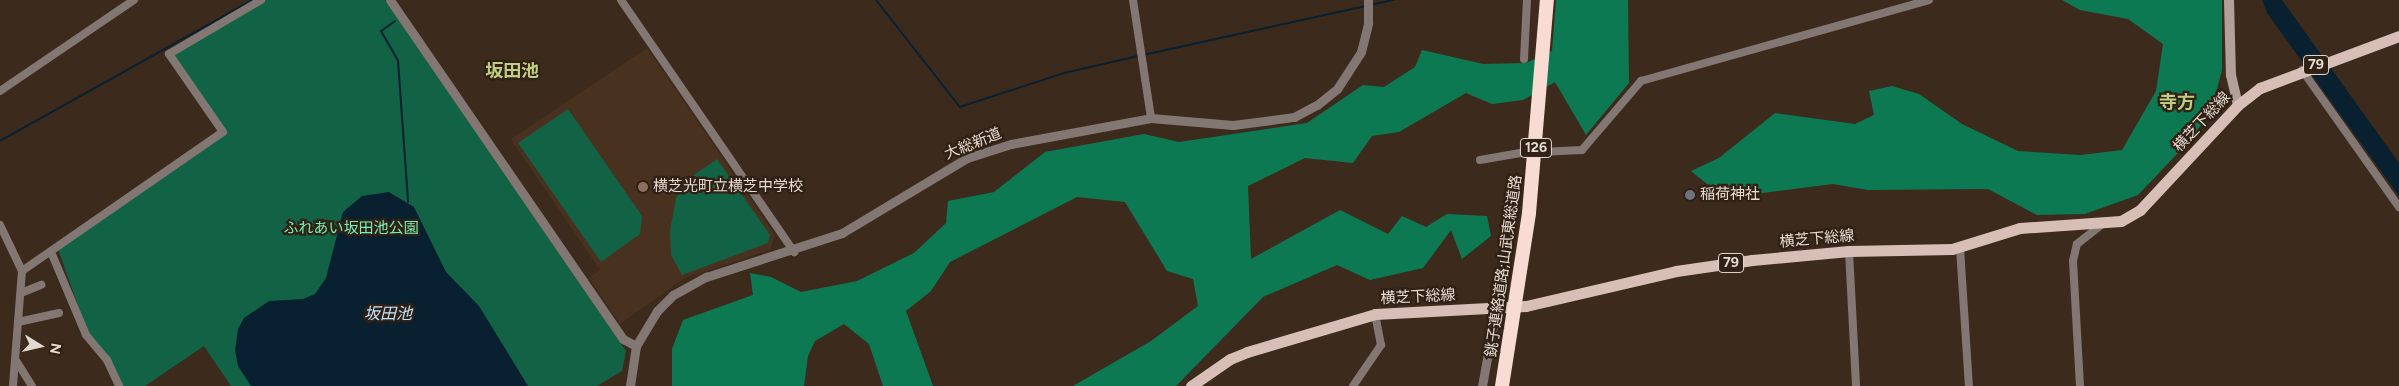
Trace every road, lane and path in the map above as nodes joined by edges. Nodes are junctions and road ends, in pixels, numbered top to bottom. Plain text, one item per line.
1 (134, 0) edge
2 (261, 0) edge
3 (390, 0) edge
4 (621, 0) edge
5 (1133, 0) edge
6 (1368, 0) edge
7 (1527, 0) edge
8 (1547, 0) edge
9 (1929, 0) edge
10 (2229, 0) edge
11 (2399, 36) edge
12 (1524, 59) dead end
13 (2302, 69) junction
14 (0, 91) edge
15 (2238, 105) junction
16 (1151, 118) junction
17 (1480, 160) dead end
18 (2399, 207) edge
19 (2103, 224) junction
20 (0, 225) edge
21 (1960, 248) junction
22 (1849, 251) junction
23 (51, 252) junction
24 (794, 252) junction
25 (22, 271) junction
26 (41, 285) dead end
27 (21, 293) junction
28 (1496, 310) junction
29 (60, 313) dead end
30 (1375, 314) junction
31 (18, 322) junction
32 (636, 346) junction
33 (17, 362) junction
34 (13, 386) edge
35 (32, 386) edge
36 (119, 386) edge
37 (630, 386) edge
38 (1192, 386) edge
39 (1353, 386) edge
40 (1482, 386) edge
41 (1502, 386) edge
42 (1856, 386) edge
43 (1969, 386) edge
44 (2080, 386) edge

1 - 14 street
2 - 23 street
3 - 32 street
4 - 24 street
5 - 16 street
6 - 16 street, 大総新道
7 - 12 street
8 - 41 highway, 銚子連絡道路;山武東総道路 / 126
9 - 17 street
10 - 15 main road
11 - 13 main road, 横芝下総線 / 79
13 - 15 main road, 横芝下総線 / 79
13 - 18 street
15 - 19 main road, 横芝下総線 / 79
16 - 24 street, 大総新道
19 - 21 main road, 横芝下総線 / 79
19 - 44 street
20 - 25 street
21 - 22 main road, 横芝下総線 / 79
21 - 43 street
22 - 28 main road, 横芝下総線 / 79
22 - 42 street
23 - 25 street
23 - 36 street
24 - 32 street, 大総新道
25 - 27 street
26 - 27 street
27 - 31 street
28 - 30 main road, 横芝下総線 / 79
28 - 40 street
29 - 31 street
30 - 38 main road, 横芝下総線 / 79
30 - 39 street
31 - 33 street
32 - 37 street, 大総新道
33 - 34 street
33 - 35 street

